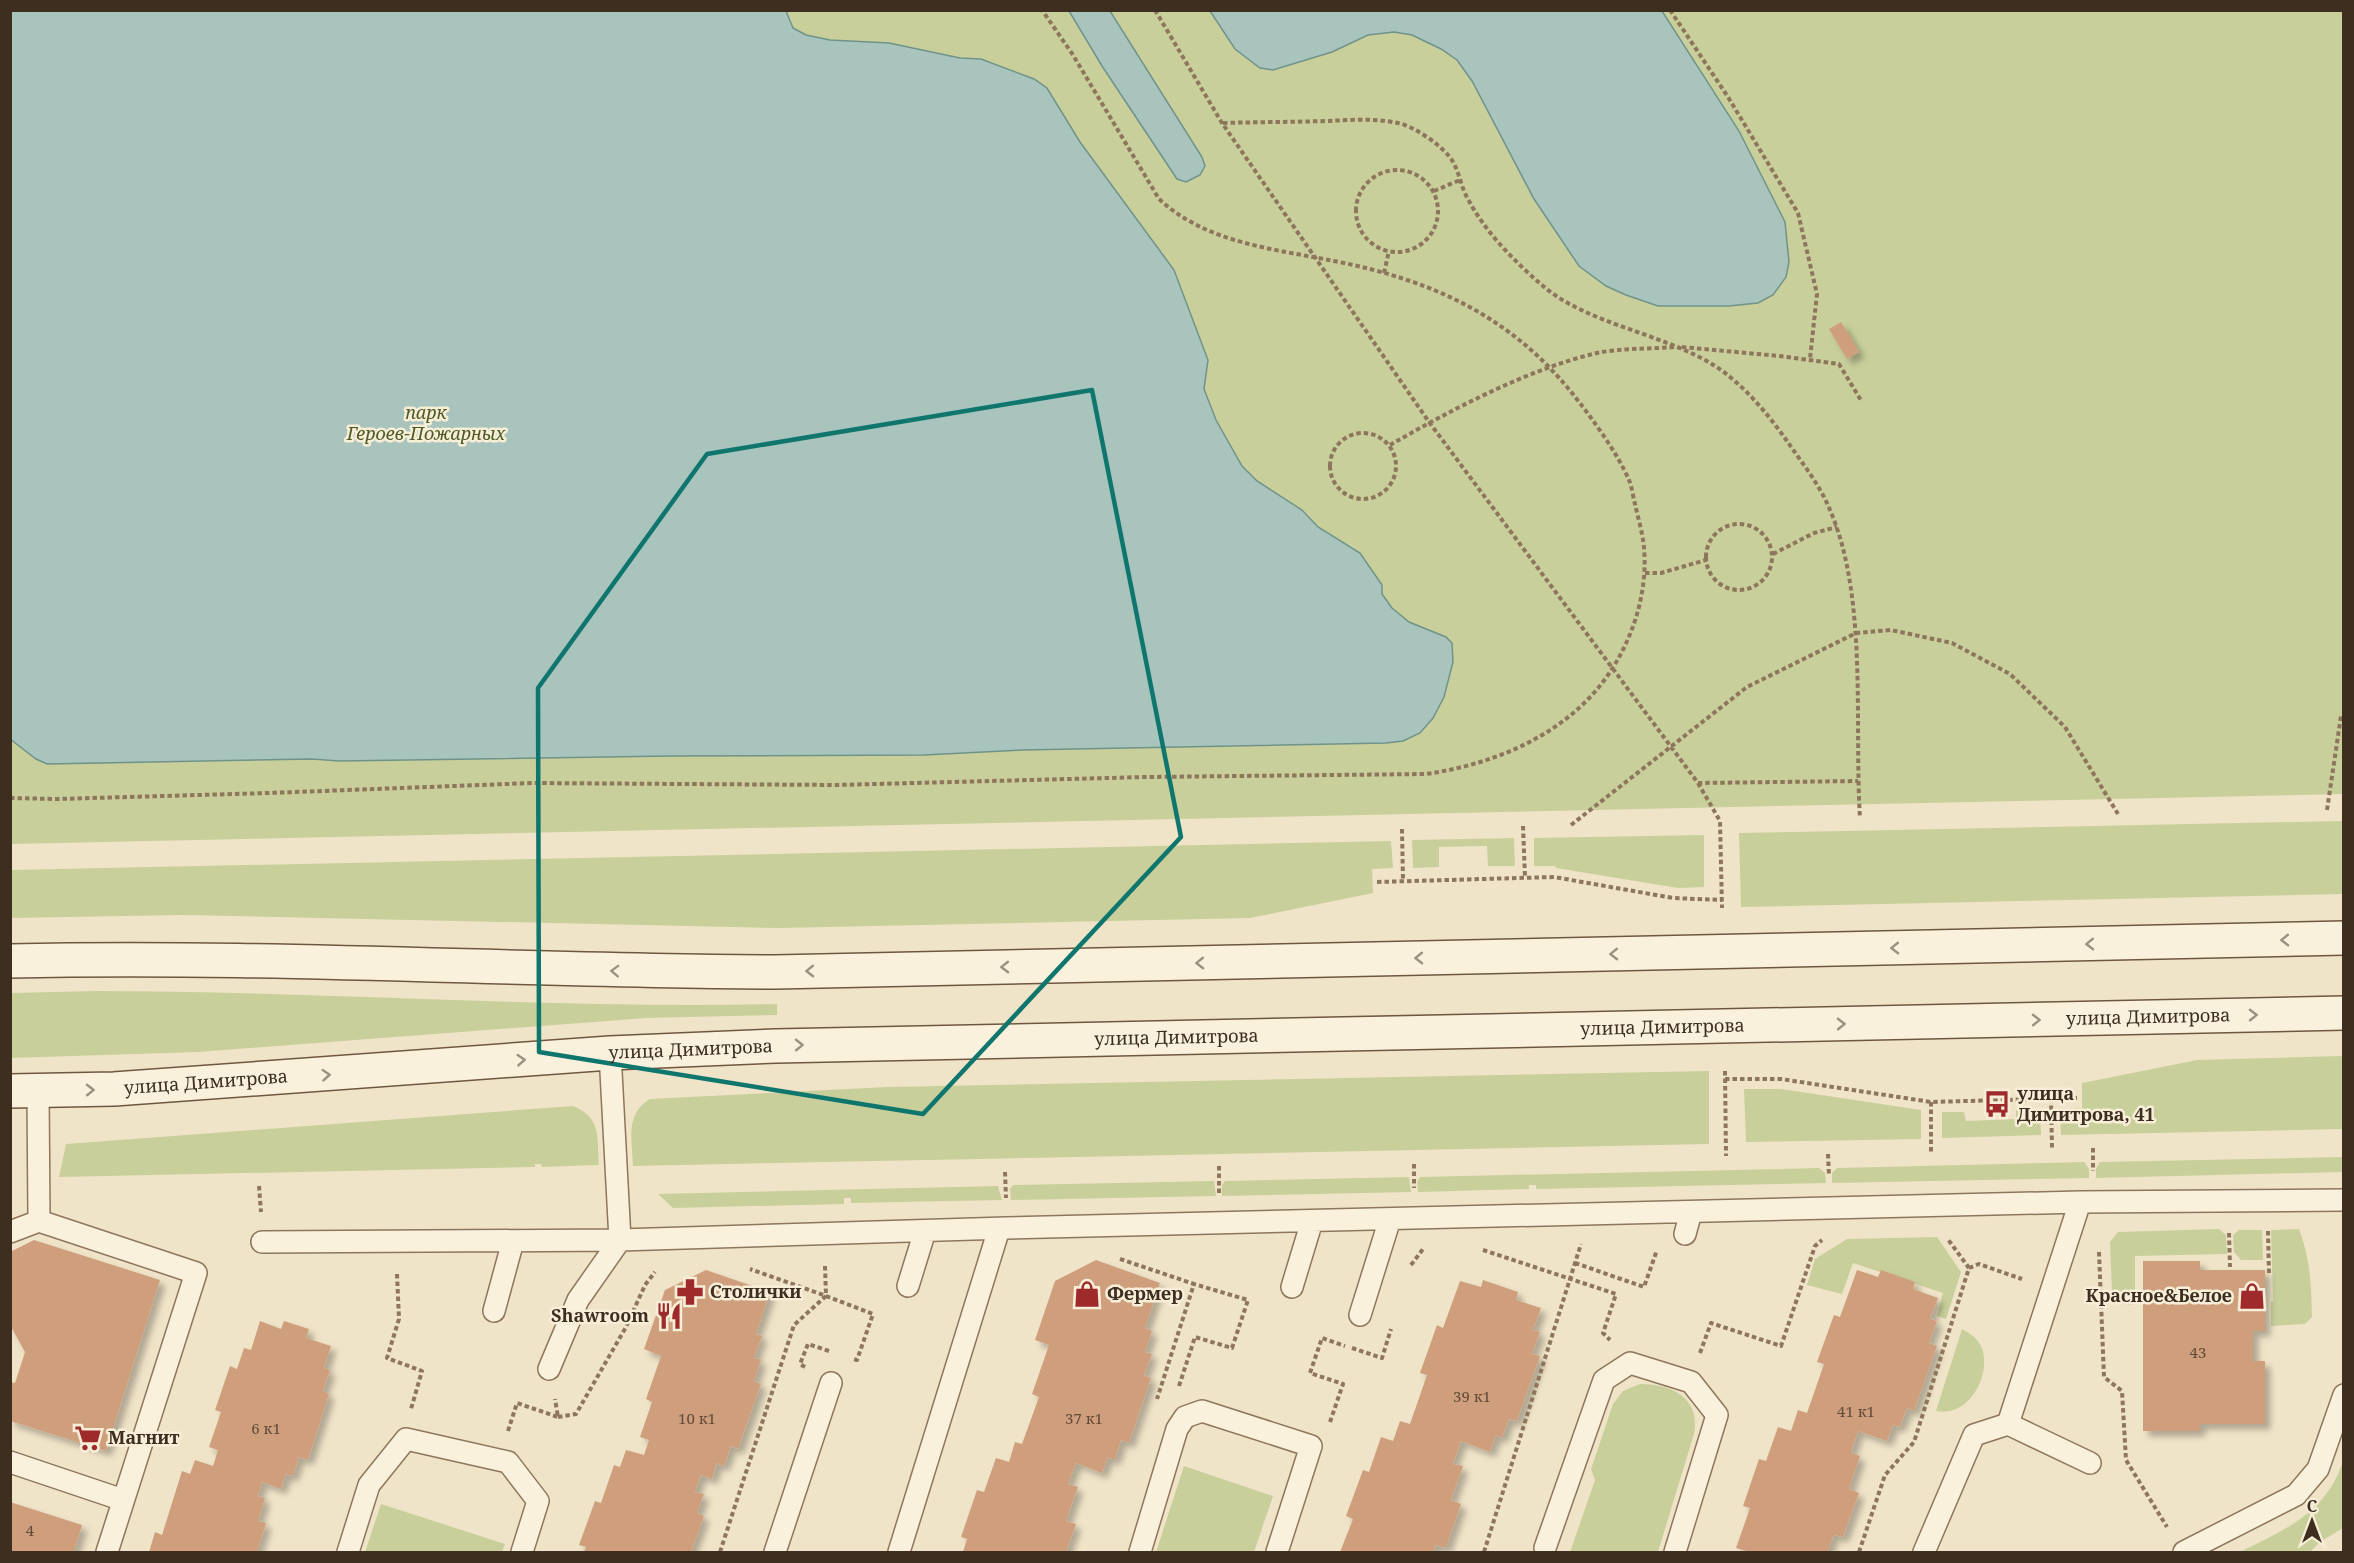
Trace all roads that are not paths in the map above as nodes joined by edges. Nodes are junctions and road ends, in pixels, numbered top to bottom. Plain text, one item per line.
1 (2343, 938) edge
2 (10, 961) edge
3 (2343, 1013) edge
4 (610, 1053) junction
5 (24, 1091) edge
6 (2343, 1200) edge
7 (2080, 1202) junction
8 (1691, 1212) junction
9 (1390, 1219) junction
10 (39, 1221) junction
11 (1312, 1221) junction
12 (999, 1229) junction
13 (925, 1231) junction
14 (10, 1232) edge
15 (1685, 1234) dead end
16 (620, 1240) junction
17 (262, 1242) dead end
18 (513, 1242) junction
19 (908, 1286) dead end
20 (1292, 1287) dead end
21 (494, 1311) dead end
22 (1360, 1315) dead end
23 (549, 1369) dead end
24 (831, 1383) dead end
25 (2343, 1395) edge
26 (2008, 1424) junction
27 (10, 1462) edge
28 (2090, 1463) dead end
29 (123, 1500) junction
30 (1545, 1548) dead end
31 (106, 1552) edge
32 (348, 1552) edge
33 (522, 1552) edge
34 (775, 1552) edge
35 (899, 1552) edge
36 (1140, 1552) edge
37 (1277, 1552) edge
38 (1675, 1552) edge
39 (1924, 1552) edge
40 (2184, 1552) edge

1 -> 2 street
4 -> 3 street, улица Димитрова
5 -> 4 street, улица Димитрова
4 - 16 lane
5 - 10 lane
6 - 7 lane
7 - 8 lane
7 - 26 lane
8 - 9 lane
8 - 15 lane
9 - 11 lane
9 - 22 lane
10 - 14 lane
10 - 29 lane
11 - 12 lane
11 - 20 lane
12 - 13 lane
12 - 35 lane
13 - 16 lane
13 - 19 lane
16 - 18 lane
16 - 23 lane
17 - 18 lane
18 - 21 lane
24 - 34 lane
25 - 40 lane
26 - 28 lane
26 - 39 lane
27 - 29 lane
29 - 31 lane
30 - 38 lane
32 - 33 lane
36 - 37 lane

